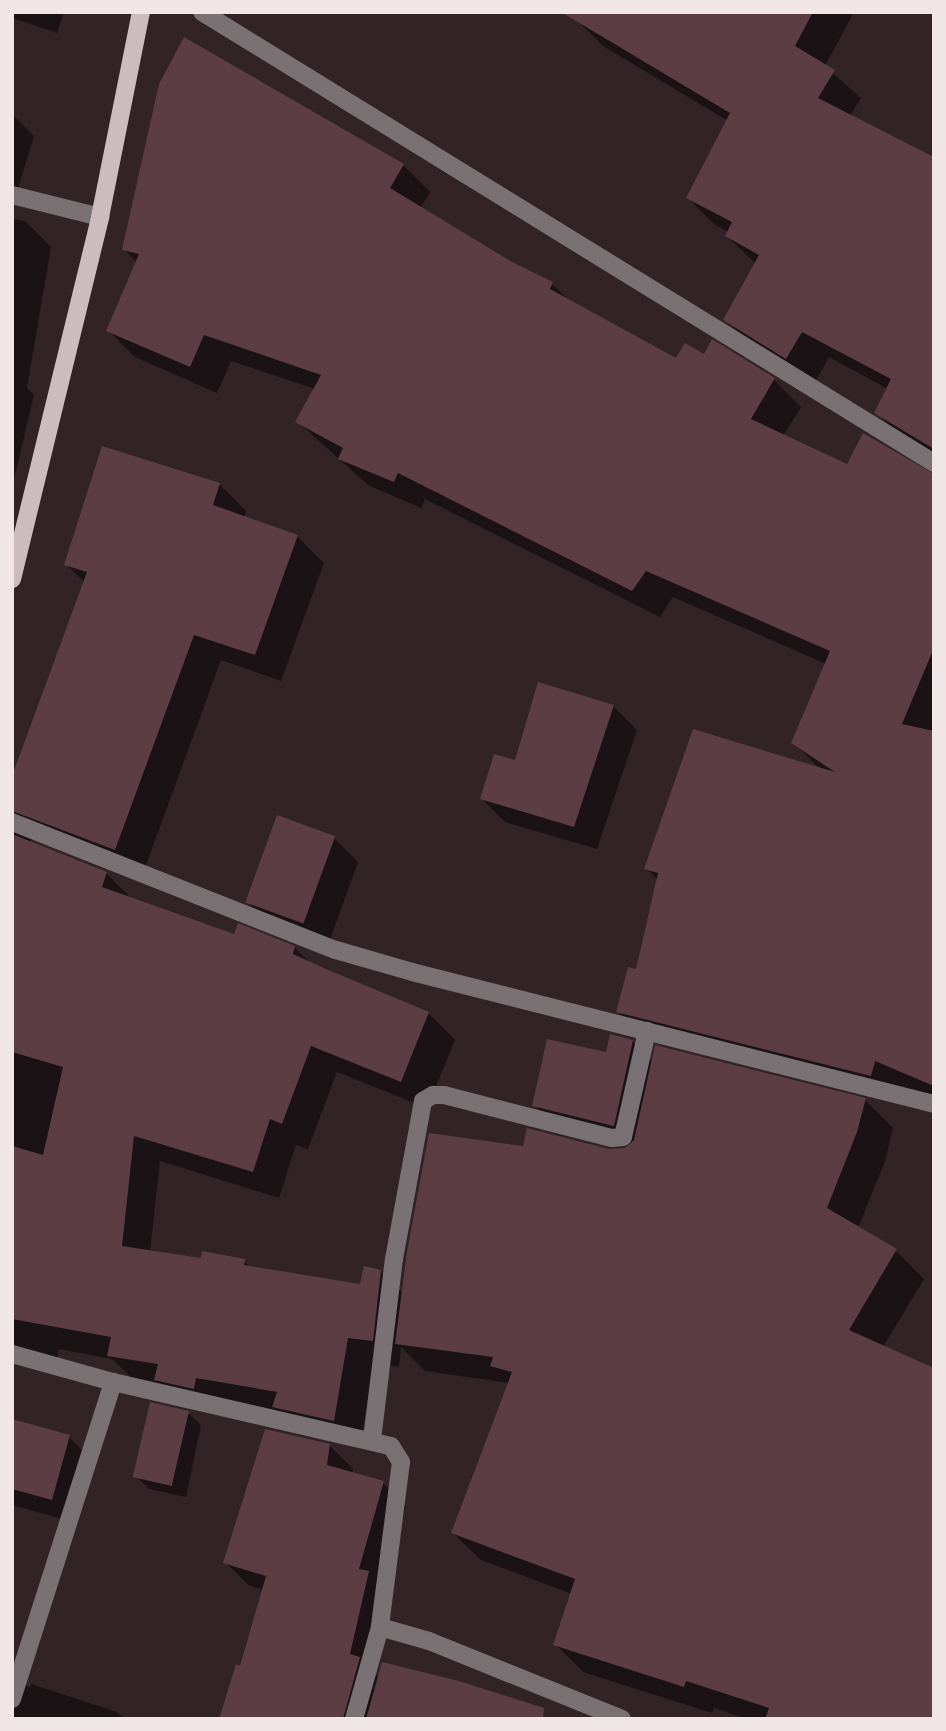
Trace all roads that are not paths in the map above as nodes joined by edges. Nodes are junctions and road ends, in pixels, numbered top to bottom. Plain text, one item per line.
1 (141, 12) edge
2 (202, 12) edge
3 (12, 195) edge
4 (100, 217) junction
5 (934, 463) edge
6 (12, 579) edge
7 (12, 822) edge
8 (647, 1031) junction
9 (934, 1104) edge
10 (12, 1354) edge
11 (113, 1382) junction
12 (372, 1440) junction
13 (380, 1627) junction
14 (12, 1699) edge
15 (354, 1719) edge
16 (622, 1719) edge

1 - 4 main road
2 - 5 street
3 - 4 street
4 - 6 main road
7 - 8 street
8 - 9 street
8 - 12 street
10 - 11 street
11 - 12 street
11 - 14 street
12 - 13 street
13 - 15 street
13 - 16 street

